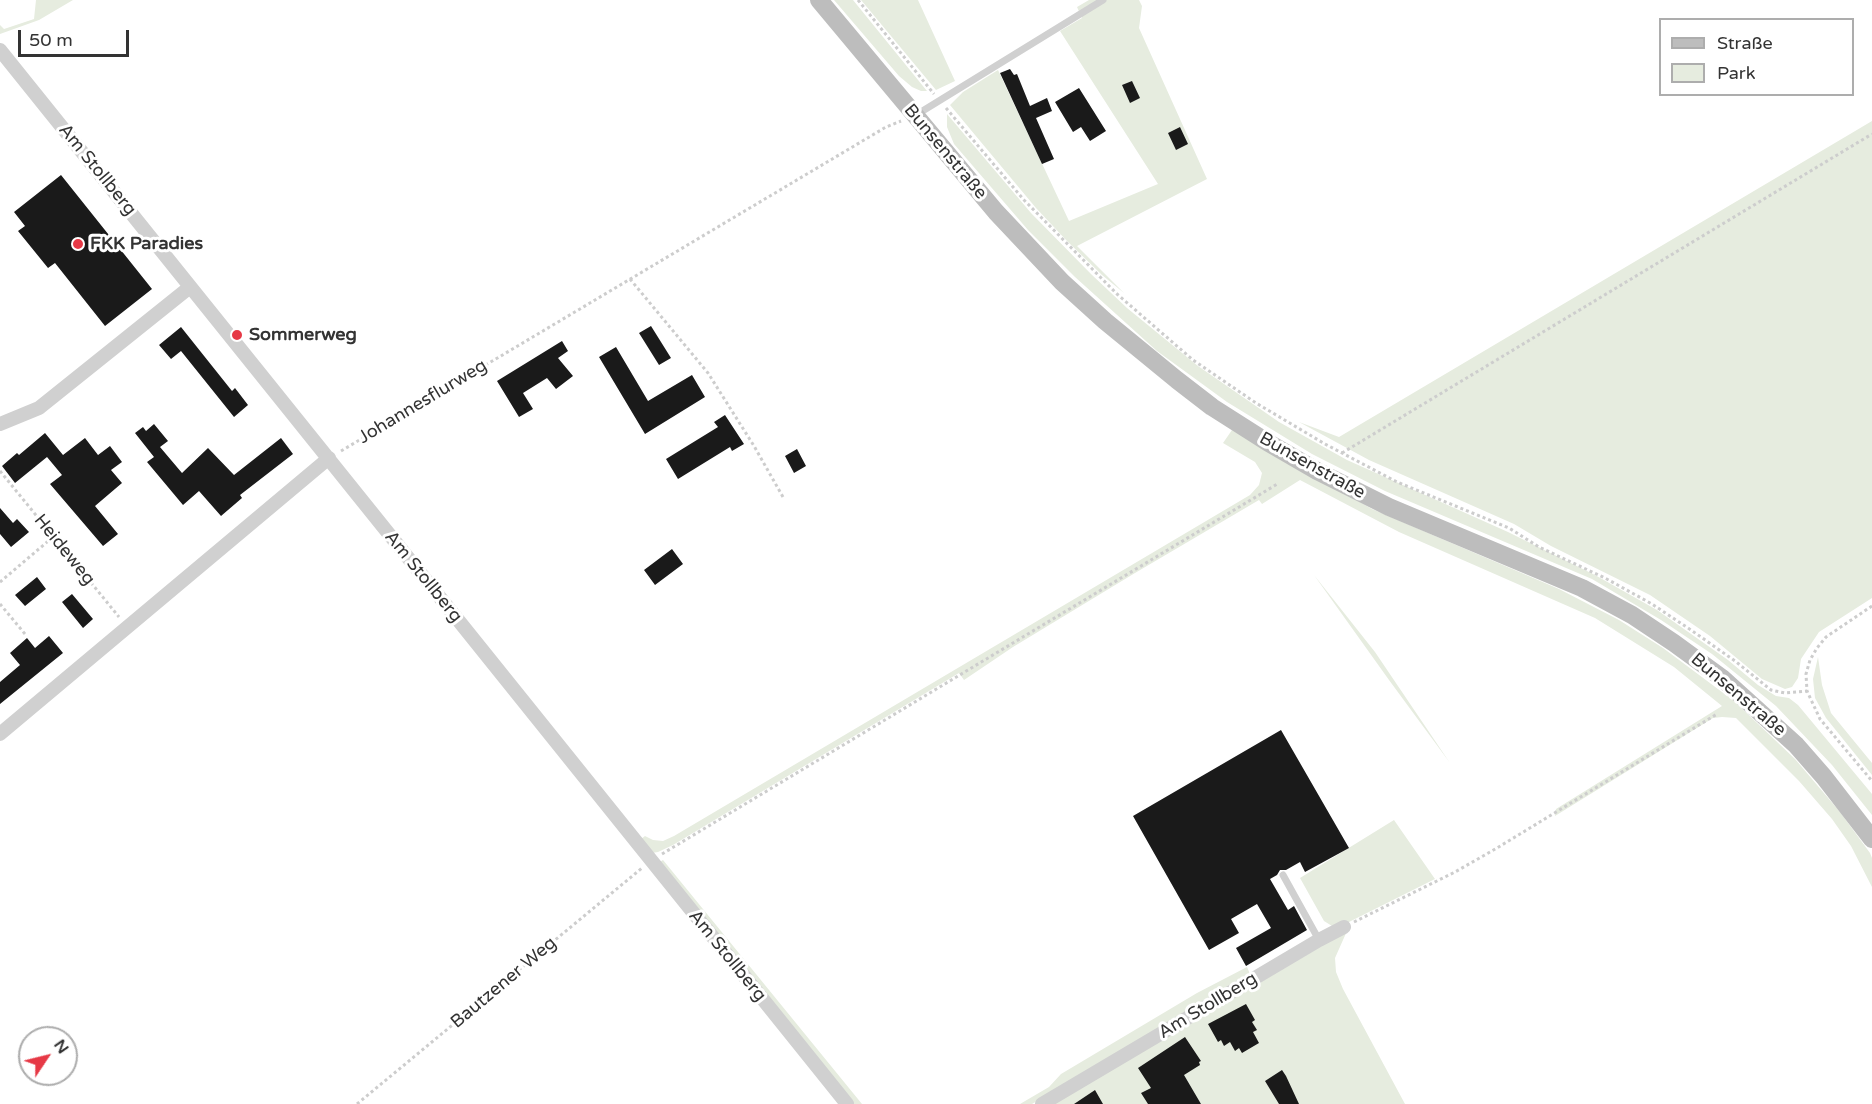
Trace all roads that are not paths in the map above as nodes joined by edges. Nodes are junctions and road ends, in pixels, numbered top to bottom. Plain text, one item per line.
1 (819, 0) edge
2 (1103, 0) edge
3 (0, 50) edge
4 (908, 118) junction
5 (190, 287) junction
6 (0, 424) edge
7 (329, 458) junction
8 (0, 734) edge
9 (1872, 839) edge
10 (1283, 875) dead end
11 (1344, 927) road end
12 (1319, 940) junction
13 (847, 1104) edge
14 (1042, 1104) edge

1 - 4 main road, Bunsenstraße
2 - 4 lane
3 - 5 street, Am Stollberg
4 - 9 main road, Bunsenstraße
5 - 6 street
5 - 7 street, Am Stollberg
7 - 8 street
7 - 13 street, Am Stollberg
10 - 12 lane
11 - 12 street, Am Stollberg
12 - 14 street, Am Stollberg

